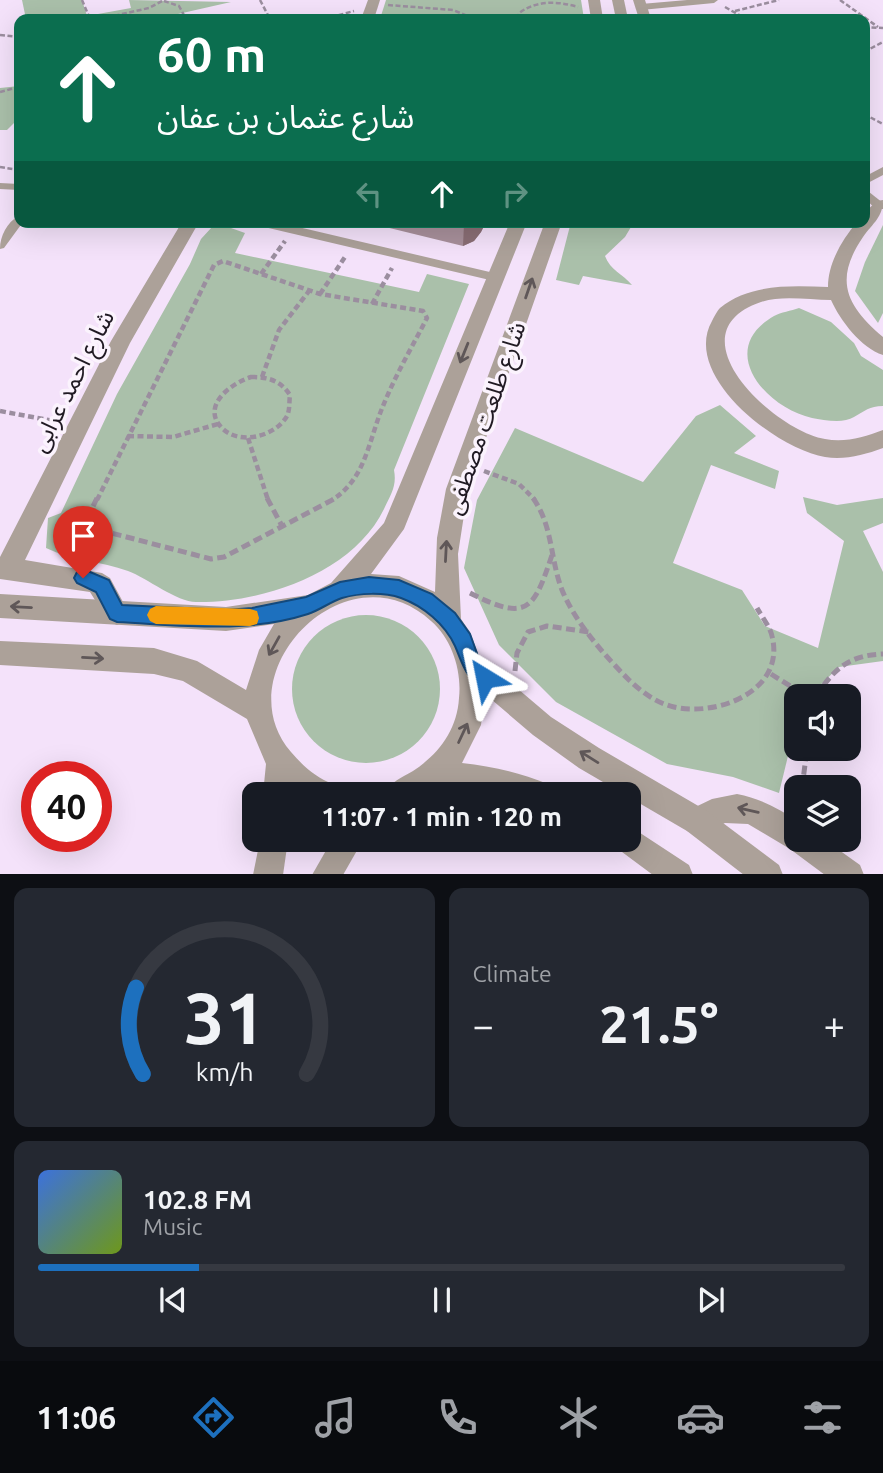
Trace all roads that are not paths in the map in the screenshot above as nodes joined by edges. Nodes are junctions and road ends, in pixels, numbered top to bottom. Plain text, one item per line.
1 (717, 1) edge
2 (642, 9) edge
3 (882, 205) edge
4 (870, 219) edge
5 (14, 227) edge
6 (187, 228) edge
7 (285, 228) edge
8 (516, 228) edge
9 (552, 228) edge
10 (862, 228) edge
11 (0, 245) edge
12 (494, 277) junction
13 (838, 293) junction
14 (883, 348) edge
15 (883, 439) edge
16 (5, 568) edge
17 (340, 590) junction
18 (0, 606) edge
19 (308, 606) junction
20 (117, 613) junction
21 (449, 619) junction
22 (0, 653) edge
23 (471, 665) junction
24 (259, 712) junction
25 (279, 764) junction
26 (433, 775) junction
27 (278, 782) edge
28 (300, 782) edge
29 (421, 782) edge
30 (500, 782) edge
31 (697, 821) junction
32 (784, 829) edge
33 (272, 852) edge
34 (341, 852) edge
35 (819, 852) edge
36 (643, 855) edge
37 (268, 874) edge
38 (326, 874) edge
39 (679, 874) edge
40 (769, 874) edge
41 (850, 874) edge

1 - 2 lane
3 - 4 street
5 - 11 lane
6 - 16 street, شارع احمد عرابى
7 - 12 lane
8 - 12 street, شارع طلعت مصطفى
21 -> 9 street, شارع طلعت مصطفى
10 - 13 street
12 -> 17 street, شارع طلعت مصطفى
13 - 14 street
13 - 15 street
16 - 20 street
17 - 19 street
17 - 21 street
20 -> 18 street
19 - 20 street
19 -> 24 street
21 - 23 street
22 -> 24 street
26 -> 23 street
31 -> 23 street
24 - 25 street
25 - 27 street
25 - 28 street
26 - 29 street
26 - 30 street
32 -> 31 street
31 - 40 street
33 - 37 street
34 - 38 street
35 - 41 street
36 - 39 street

